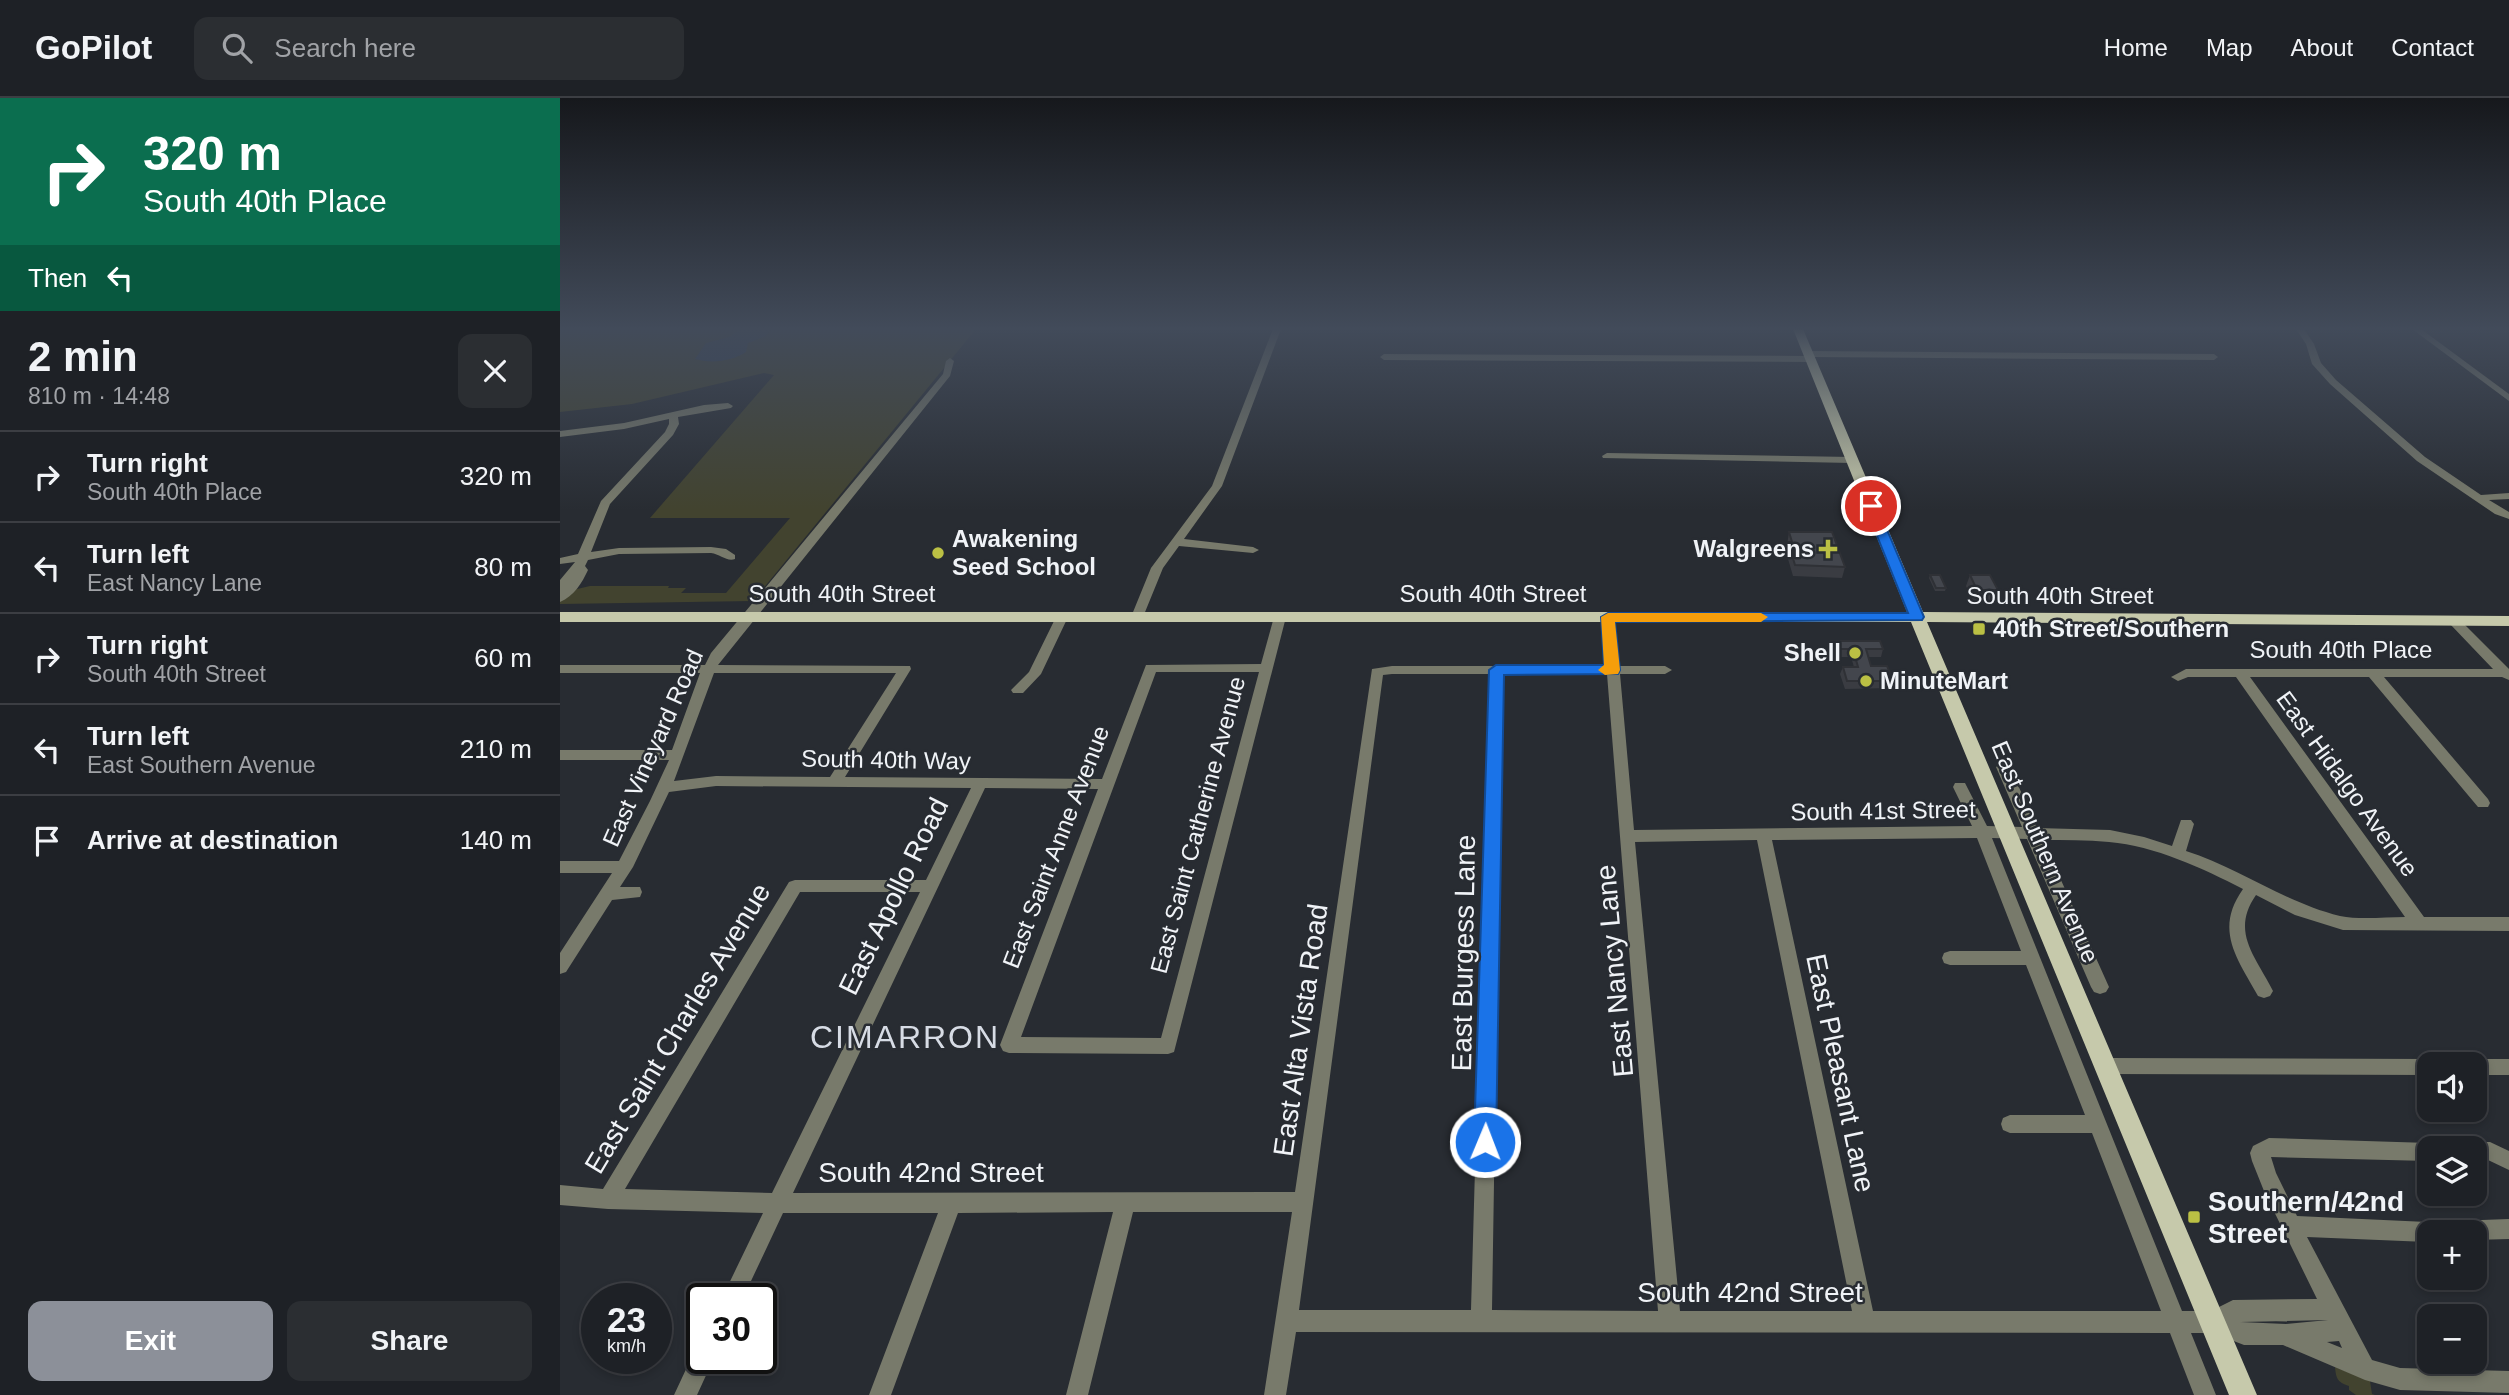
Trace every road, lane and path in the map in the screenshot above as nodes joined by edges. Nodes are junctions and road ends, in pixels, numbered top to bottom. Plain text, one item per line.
1 (934, 390) edge
2 (1254, 390) edge
3 (1823, 390) edge
4 (2342, 390) edge
5 (728, 406) dead end
6 (673, 415) junction
7 (560, 434) edge
8 (1607, 456) dead end
9 (1852, 460) junction
10 (2509, 495) edge
11 (2478, 498) junction
12 (2504, 514) edge
13 (2509, 525) edge
14 (1175, 542) junction
15 (1253, 550) dead end
16 (732, 556) dead end
17 (560, 561) edge
18 (581, 562) junction
19 (564, 586) edge
20 (560, 598) edge
21 (560, 617) edge
22 (746, 617) junction
23 (1062, 617) junction
24 (1137, 617) junction
25 (1280, 617) junction
26 (1608, 617) junction
27 (1917, 617) junction
28 (2454, 621) junction
29 (2509, 621) edge
30 (1266, 668) junction
31 (560, 669) edge
32 (709, 669) junction
33 (1496, 670) junction
34 (1612, 670) junction
35 (1665, 670) dead end
36 (2239, 672) junction
37 (2373, 673) junction
38 (2507, 675) edge
39 (2178, 677) dead end
40 (1017, 690) dead end
41 (560, 755) edge
42 (678, 755) junction
43 (2003, 767) dead end
44 (834, 782) junction
45 (980, 784) junction
46 (1108, 784) junction
47 (1960, 787) dead end
48 (664, 788) junction
49 (2483, 803) dead end
50 (2186, 824) dead end
51 (1982, 832) junction
52 (2006, 832) junction
53 (2032, 833) junction
54 (1763, 835) junction
55 (1628, 836) junction
56 (2177, 854) junction
57 (560, 867) edge
58 (625, 867) junction
59 (931, 886) junction
60 (2253, 887) junction
61 (634, 892) dead end
62 (608, 894) junction
63 (2419, 923) junction
64 (2509, 924) edge
65 (1950, 958) dead end
66 (2032, 958) junction
67 (560, 967) edge
68 (2100, 987) dead end
69 (2263, 991) dead end
70 (1009, 1045) joint
71 (2105, 1066) junction
72 (2417, 1067) edge
73 (2487, 1067) edge
74 (2509, 1067) edge
75 (2010, 1124) dead end
76 (2097, 1124) junction
77 (2487, 1151) edge
78 (2417, 1152) edge
79 (2509, 1161) edge
80 (560, 1195) edge
81 (608, 1199) junction
82 (953, 1201) junction
83 (1126, 1202) junction
84 (1302, 1202) junction
85 (778, 1203) junction
86 (2291, 1226) junction
87 (2509, 1229) edge
88 (739, 1283) edge
89 (2332, 1309) junction
90 (1287, 1321) junction
91 (1481, 1321) junction
92 (1670, 1321) junction
93 (1864, 1322) junction
94 (2176, 1322) junction
95 (2213, 1322) junction
96 (2343, 1331) junction
97 (2283, 1334) junction
98 (2365, 1369) junction
99 (695, 1374) edge
100 (2509, 1382) edge
101 (685, 1395) edge
102 (880, 1395) edge
103 (1077, 1395) edge
104 (1275, 1395) edge
105 (2204, 1395) edge
106 (2243, 1395) edge

1 - 22 street, East Vineyard Road
2 - 14 street
3 - 9 main road, East Southern Avenue
4 - 11 street
5 - 6 street
6 - 7 street
6 - 18 street
8 - 9 street
9 - 27 main road, East Southern Avenue
10 - 11 street
11 - 12 street
12 - 13 street
14 - 15 street
14 - 24 street
16 - 18 street
17 - 18 street
18 - 19 street
19 - 20 street
21 - 22 main road, South 40th Street
22 - 23 main road, South 40th Street
22 - 32 street, East Vineyard Road
23 - 24 main road, South 40th Street
23 - 40 street
24 - 25 main road, South 40th Street
25 - 26 main road, South 40th Street
25 - 30 street, East Saint Catherine Avenue
26 - 27 main road, South 40th Street
26 - 34 street, East Nancy Lane
27 - 28 main road, South 40th Street
27 - 52 main road, East Southern Avenue
28 - 29 main road, South 40th Street
28 - 38 street
30 - 46 street, East Saint Anne Avenue
30 - 70 street, East Saint Catherine Avenue
31 - 32 street
32 - 42 street, East Vineyard Road
32 - 44 street
33 - 34 street
33 - 84 street, East Alta Vista Road
33 - 91 street, East Burgess Lane
34 - 35 street
34 - 55 street, East Nancy Lane
36 - 37 street, South 40th Place
36 - 39 street, South 40th Place
36 - 63 street, East Hidalgo Avenue
37 - 38 street, South 40th Place
37 - 49 street
41 - 42 street
42 - 48 street, East Vineyard Road
43 - 53 street, East Southern Avenue
44 - 45 street, South 40th Way
44 - 48 street, South 40th Way
45 - 46 street, South 40th Way
45 - 59 street, East Apollo Road
46 - 70 street, East Saint Anne Avenue
47 - 51 street, East Southern Avenue
48 - 58 street, East Vineyard Road
50 - 56 street
51 - 52 street, South 41st Street
51 - 54 street, South 41st Street
51 - 66 street, East Southern Avenue
52 - 53 street, South 41st Street
52 - 71 main road, East Southern Avenue
53 - 56 street, South 41st Street
53 - 68 street, East Southern Avenue
54 - 55 street, South 41st Street
54 - 93 street, East Pleasant Lane
55 - 92 street, East Nancy Lane
56 - 60 street, South 41st Street
57 - 58 street
58 - 62 street, East Vineyard Road
59 - 81 street, East Saint Charles Avenue
59 - 85 street, East Apollo Road
60 - 63 street, South 41st Street
60 - 69 street
61 - 62 street
62 - 67 street, East Vineyard Road
63 - 64 street, South 41st Street
65 - 66 street
66 - 76 street, East Southern Avenue
71 - 72 street
71 - 95 main road, East Southern Avenue
73 - 74 street
75 - 76 street
76 - 94 street, East Southern Avenue
77 - 79 street
78 - 86 street
80 - 81 street, South 42nd Street
81 - 85 street, South 42nd Street
82 - 83 street, South 42nd Street
82 - 85 street, South 42nd Street
82 - 102 street
83 - 84 street, South 42nd Street
83 - 103 street
84 - 90 street, East Alta Vista Road
85 - 88 street, East Apollo Road
86 - 87 street
86 - 89 street
89 - 95 street, South 42nd Street
89 - 96 street
90 - 91 street, South 42nd Street
90 - 104 street, East Alta Vista Road
91 - 92 street, South 42nd Street
92 - 93 street, South 42nd Street
93 - 94 street, South 42nd Street
94 - 95 street, South 42nd Street
94 - 105 street, East Southern Avenue
95 - 97 street, South 42nd Street
95 - 106 main road, East Southern Avenue
96 - 97 street, South 42nd Street
96 - 98 street
97 - 98 street, South 42nd Street
98 - 100 street, South 42nd Street
99 - 101 street

